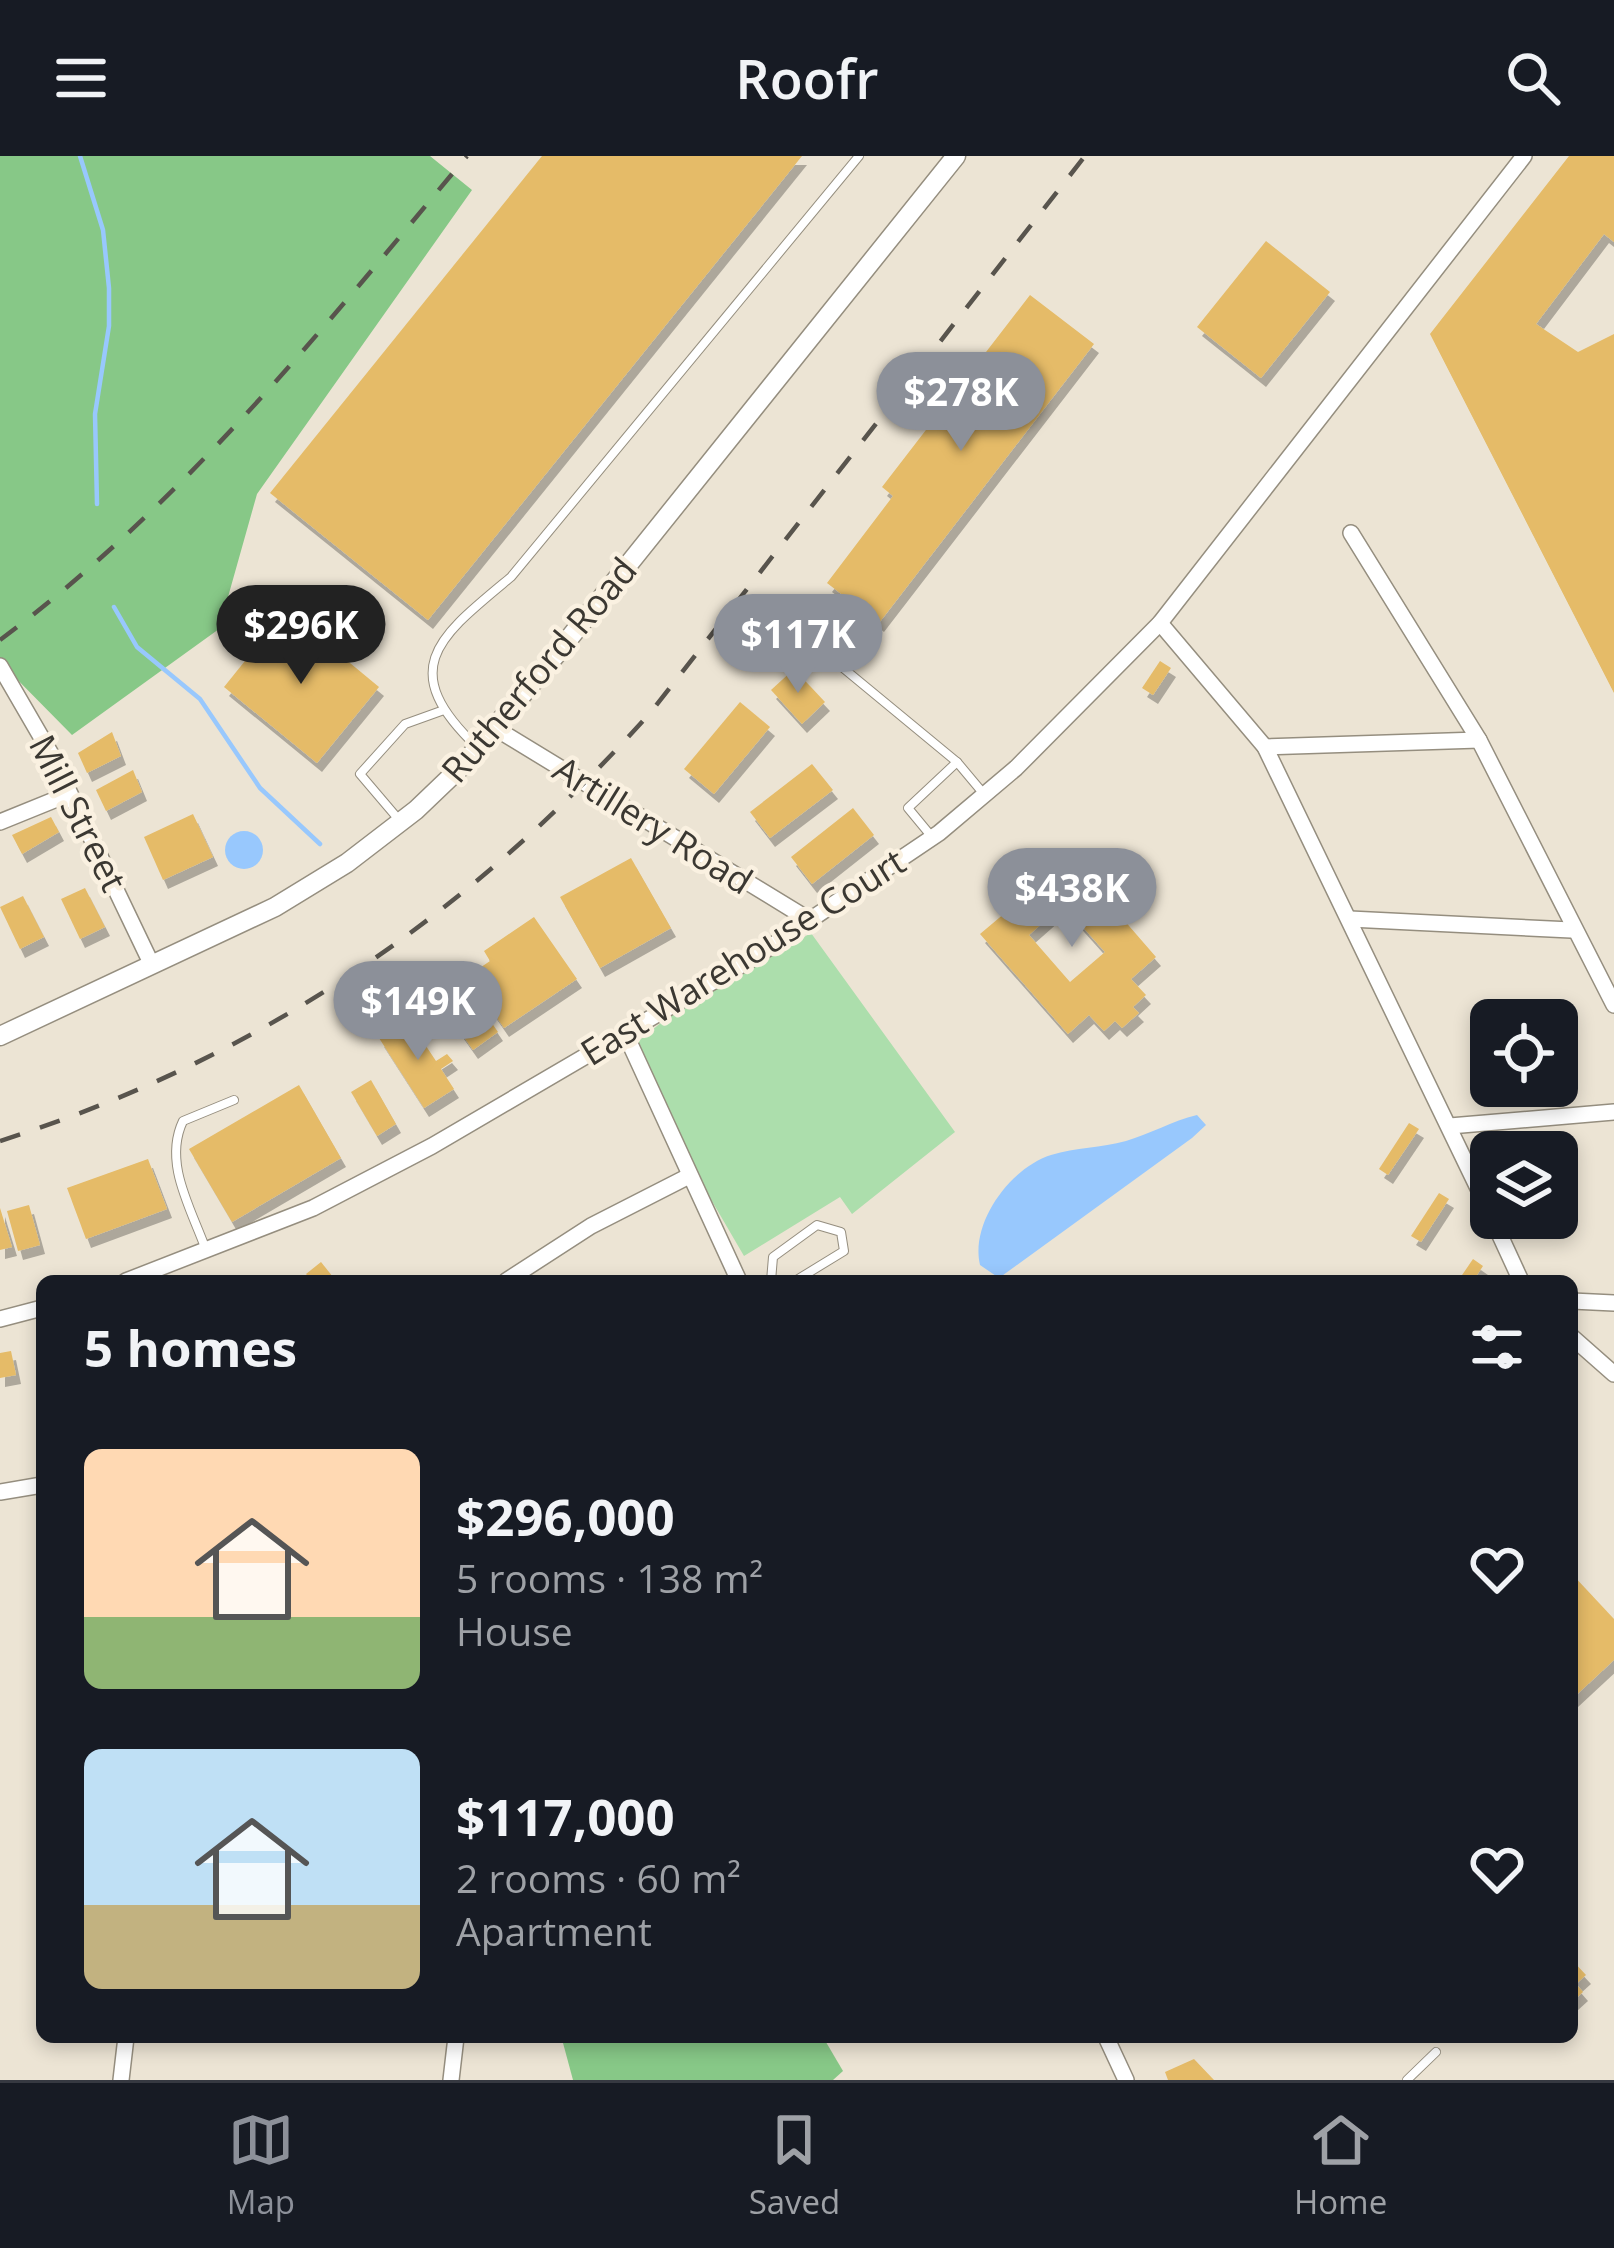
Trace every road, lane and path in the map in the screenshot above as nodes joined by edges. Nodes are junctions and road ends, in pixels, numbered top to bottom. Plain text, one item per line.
1 (859, 156) edge
2 (1524, 156) edge
3 (946, 159) edge
4 (1352, 532) dead end
5 (1160, 623) junction
6 (814, 644) dead end
7 (0, 666) edge
8 (444, 710) junction
9 (495, 728) junction
10 (1479, 740) junction
11 (1264, 747) junction
12 (478, 748) junction
13 (957, 762) junction
14 (983, 793) junction
15 (69, 794) junction
16 (0, 821) edge
17 (401, 822) junction
18 (933, 838) junction
19 (1350, 920) junction
20 (812, 921) junction
21 (1571, 929) junction
22 (151, 963) junction
23 (1614, 1005) edge
24 (626, 1033) junction
25 (0, 1036) edge
26 (234, 1100) dead end
27 (1614, 1112) edge
28 (1450, 1126) junction
29 (1470, 1169) edge
30 (689, 1175) junction
31 (1502, 1239) edge
32 (207, 1252) junction
33 (143, 1275) edge
34 (515, 1275) edge
35 (736, 1275) edge
36 (772, 1275) edge
37 (805, 1275) edge
38 (1518, 1275) edge
39 (1578, 1301) edge
40 (1614, 1304) edge
41 (36, 1310) edge
42 (0, 1319) edge
43 (1578, 1342) edge
44 (1614, 1374) edge
45 (36, 1486) edge
46 (0, 1492) edge
47 (125, 2043) edge
48 (455, 2043) edge
49 (1109, 2043) edge
50 (1436, 2052) dead end
51 (121, 2080) edge
52 (451, 2080) edge
53 (1126, 2080) edge
54 (1407, 2080) edge

1 - 8 lane
2 - 5 street, East Warehouse Court
3 - 9 street, Rutherford Road
4 - 10 street
5 - 11 street
5 - 14 street, East Warehouse Court
6 - 13 lane
7 - 15 street, Mill Street
8 - 12 lane
8 - 17 lane
9 - 12 street, Rutherford Road
9 - 20 street, Artillery Road
10 - 11 street
10 - 21 street
11 - 19 street
12 - 17 street, Rutherford Road
13 - 14 lane
13 - 18 lane
14 - 18 street, East Warehouse Court
15 - 16 street
15 - 22 street, Mill Street
17 - 22 street, Rutherford Road
18 - 20 street, East Warehouse Court
19 - 21 street
19 - 28 street
20 - 24 street, East Warehouse Court
21 - 23 street
22 - 25 street, Rutherford Road
24 - 30 street
24 - 32 street, East Warehouse Court
26 - 32 lane
27 - 28 street
28 - 29 street
30 - 34 street
30 - 35 street
31 - 38 street
32 - 33 street, East Warehouse Court
36 - 37 lane
39 - 40 street
41 - 42 street
43 - 44 street
45 - 46 street
47 - 51 street
48 - 52 street
49 - 53 street
50 - 54 lane

